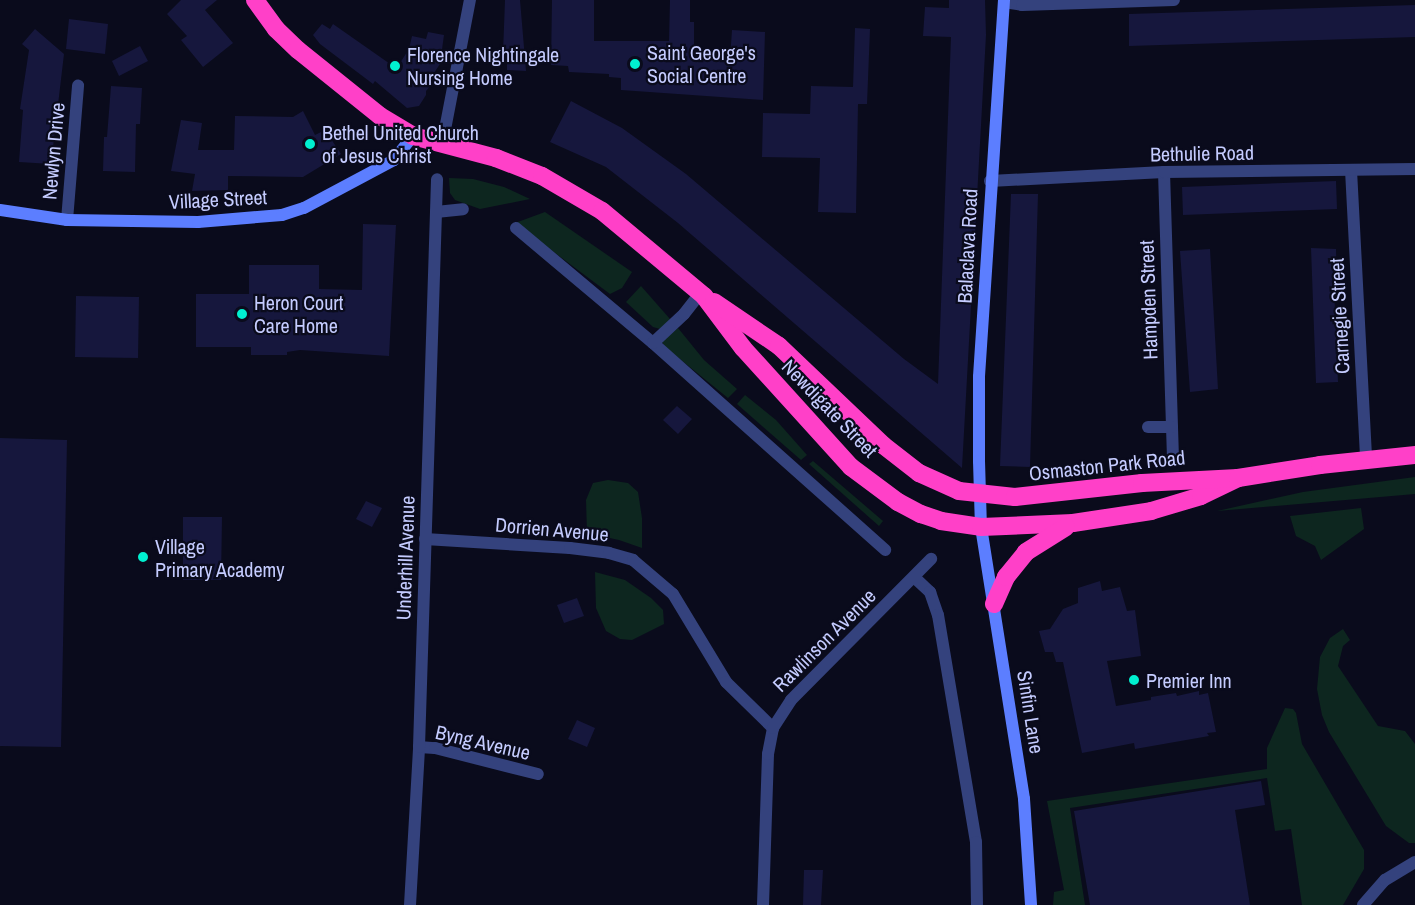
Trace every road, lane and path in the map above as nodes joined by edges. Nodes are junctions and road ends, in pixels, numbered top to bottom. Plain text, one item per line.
1 (255, 0) edge
2 (470, 0) edge
3 (1173, 0) edge
4 (1004, 1) edge
5 (78, 85) dead end
6 (413, 136) junction
7 (442, 146) junction
8 (1415, 169) edge
9 (1351, 170) junction
10 (1164, 172) junction
11 (437, 179) dead end
12 (990, 181) junction
13 (463, 209) dead end
14 (0, 210) edge
15 (436, 212) junction
16 (67, 220) junction
17 (516, 228) dead end
18 (703, 294) junction
19 (653, 343) junction
20 (1172, 426) junction
21 (1148, 427) dead end
22 (1173, 454) dead end
23 (1415, 455) edge
24 (1366, 460) junction
25 (1239, 478) junction
26 (980, 495) junction
27 (1073, 523) junction
28 (981, 526) junction
29 (425, 539) junction
30 (885, 550) dead end
31 (931, 559) dead end
32 (915, 578) junction
33 (994, 604) junction
34 (772, 728) junction
35 (419, 747) junction
36 (538, 774) dead end
37 (1415, 862) edge
38 (410, 905) edge
39 (763, 905) edge
40 (977, 905) edge
41 (1031, 905) edge
42 (1363, 905) edge

1 - 6 highway, Newdigate Street
2 - 7 street
3 - 4 street
4 - 12 street, Balaclava Road
5 - 16 street, Newlyn Drive
6 - 7 highway, Newdigate Street
6 - 16 street, Village Street
7 - 18 highway, Newdigate Street
8 - 9 street, Bethulie Road
9 - 10 street, Bethulie Road
9 - 24 street, Carnegie Street
10 - 12 street, Bethulie Road
10 - 20 street, Hampden Street
11 - 15 street, Underhill Avenue
12 - 26 street, Balaclava Road
13 - 15 street
14 - 16 street, Village Street
15 - 29 street, Underhill Avenue
17 - 19 street
18 - 19 street
18 - 26 highway, Newdigate Street
18 - 28 highway, Newdigate Street
19 - 30 street
20 - 21 street
20 - 22 street, Hampden Street
23 - 24 highway, Osmaston Park Road
24 - 25 highway, Osmaston Park Road
25 - 26 highway, Osmaston Park Road
25 - 27 highway, Osmaston Park Road
26 - 28 street, Balaclava Road
27 - 28 highway, Osmaston Park Road
27 - 33 highway
28 - 33 street, Sinfin Lane
29 - 34 street, Dorrien Avenue
29 - 35 street, Underhill Avenue
31 - 32 street, Rawlinson Avenue
32 - 34 street, Rawlinson Avenue
32 - 40 street
33 - 41 street, Sinfin Lane
34 - 39 street, Rawlinson Avenue
35 - 36 street, Byng Avenue
35 - 38 street, Underhill Avenue
37 - 42 street

